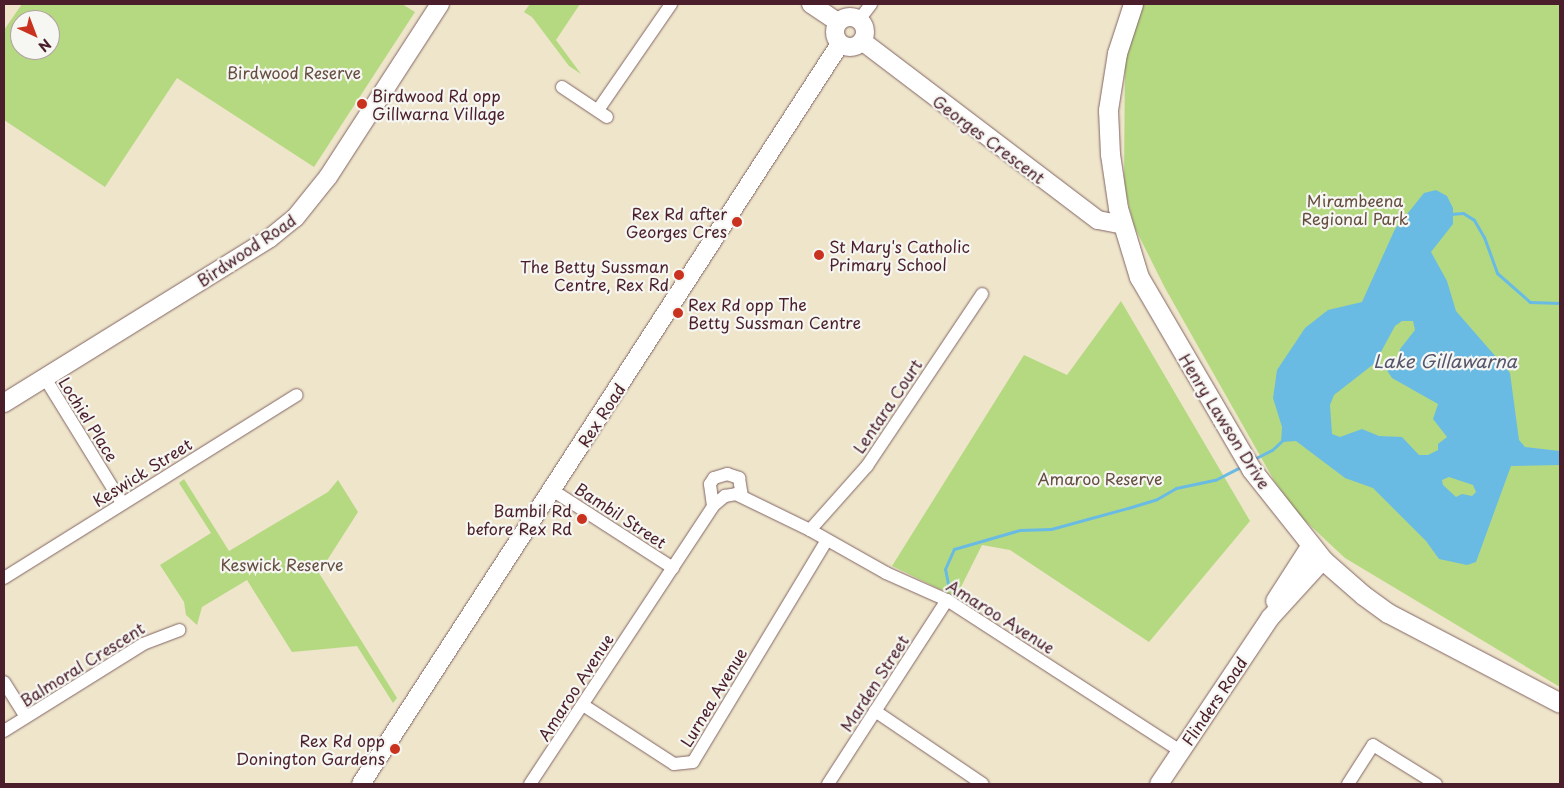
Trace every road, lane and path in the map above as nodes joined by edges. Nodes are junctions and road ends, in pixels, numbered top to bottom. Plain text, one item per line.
1 (440, 4) edge
2 (671, 4) edge
3 (811, 4) edge
4 (871, 4) edge
5 (1133, 4) edge
6 (859, 20) junction
7 (838, 22) junction
8 (862, 41) junction
9 (840, 44) junction
10 (562, 87) dead end
11 (1122, 224) junction
12 (982, 294) dead end
13 (44, 378) junction
14 (297, 395) dead end
15 (4, 403) edge
16 (552, 490) junction
17 (742, 496) junction
18 (122, 503) junction
19 (713, 506) junction
20 (810, 530) junction
21 (827, 540) junction
22 (1317, 552) junction
23 (673, 568) junction
24 (4, 578) edge
25 (947, 600) junction
26 (179, 630) dead end
27 (4, 682) edge
28 (1560, 703) edge
29 (583, 705) junction
30 (876, 711) junction
31 (26, 717) junction
32 (4, 731) edge
33 (1180, 751) junction
34 (361, 784) edge
35 (530, 784) edge
36 (828, 784) edge
37 (983, 784) edge
38 (1159, 784) edge
39 (1348, 784) edge
40 (1436, 784) edge

1 - 13 street, Birdwood Road
2 - 10 street
3 - 7 street
4 - 6 street
5 - 11 main road, Henry Lawson Drive
6 - 7 street
6 - 8 street
7 - 9 street
8 - 9 street
8 - 11 street, Georges Crescent
9 - 16 street, Rex Road
11 - 22 main road, Henry Lawson Drive
12 - 20 street, Lentara Court
13 - 15 street, Birdwood Road
13 - 18 street, Lochiel Place
14 - 18 street, Keswick Street
16 - 23 street, Bambil Street
16 - 34 street, Rex Road
17 - 19 street
17 - 19 street
17 - 20 street, Amaroo Avenue
18 - 24 street, Keswick Street
19 - 23 street, Amaroo Avenue
20 - 21 street, Amaroo Avenue
21 - 25 street, Amaroo Avenue
21 - 29 street, Lurnea Avenue
22 - 28 main road, Henry Lawson Drive
22 - 33 street, Flinders Road
23 - 29 street, Amaroo Avenue
25 - 30 street, Marden Street
25 - 33 street, Amaroo Avenue
26 - 31 street, Balmoral Crescent
27 - 31 street
29 - 35 street, Amaroo Avenue
30 - 36 street, Marden Street
30 - 37 street
31 - 32 street, Balmoral Crescent
33 - 38 street, Flinders Road
39 - 40 street

